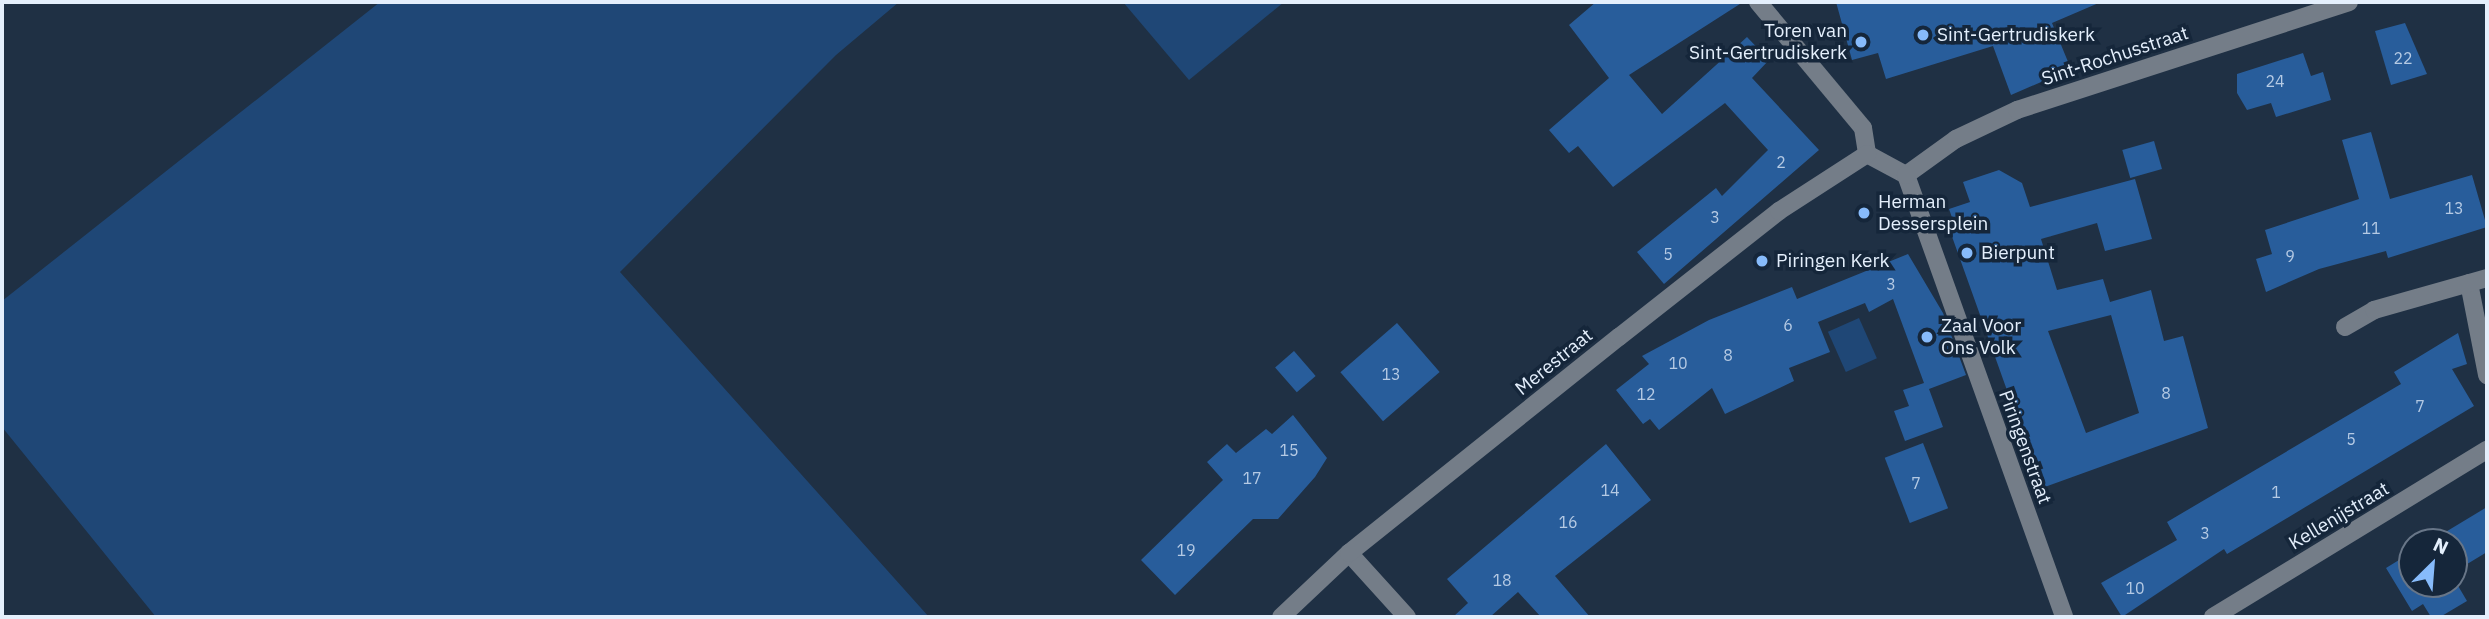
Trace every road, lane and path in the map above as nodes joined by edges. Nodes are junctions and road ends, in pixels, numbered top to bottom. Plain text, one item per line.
1 (1758, 2) edge
2 (2349, 2) edge
3 (1867, 154) junction
4 (1906, 175) junction
5 (2487, 278) edge
6 (2469, 283) junction
7 (2345, 327) dead end
8 (2487, 375) edge
9 (2487, 450) edge
10 (1349, 553) junction
11 (1281, 617) edge
12 (1407, 617) edge
13 (2064, 617) edge
14 (2213, 617) edge

1 - 3 street
2 - 4 street, Sint-Rochusstraat
3 - 4 street
3 - 10 street, Merestraat
4 - 13 street, Piringenstraat
5 - 6 street
6 - 7 street
6 - 8 street
9 - 14 street, Kellenijstraat
10 - 11 street, Merestraat
10 - 12 street

